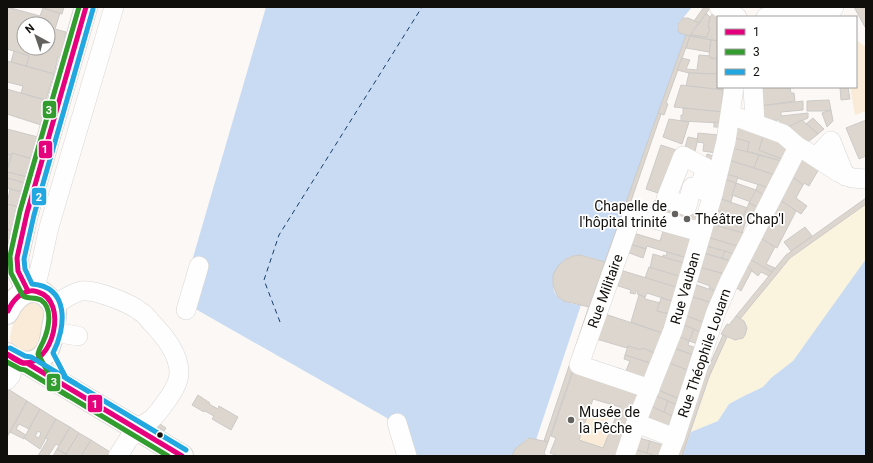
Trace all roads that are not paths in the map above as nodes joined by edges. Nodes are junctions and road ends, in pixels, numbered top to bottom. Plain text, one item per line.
1 (86, 7) edge
2 (114, 7) edge
3 (719, 7) edge
4 (759, 7) edge
5 (834, 7) edge
6 (735, 16) edge
7 (752, 16) edge
8 (775, 16) edge
9 (734, 88) edge
10 (753, 88) edge
11 (730, 115) junction
12 (755, 123) junction
13 (798, 147) junction
14 (821, 152) dead end
15 (845, 176) junction
16 (866, 179) edge
17 (701, 232) junction
18 (199, 266) dead end
19 (31, 291) junction
20 (54, 305) junction
21 (186, 310) dead end
22 (7, 313) edge
23 (53, 332) junction
24 (78, 336) dead end
25 (23, 357) edge
26 (7, 380) edge
27 (650, 389) junction
28 (397, 423) dead end
29 (636, 423) junction
30 (138, 429) junction
31 (675, 438) junction
32 (118, 456) edge
33 (182, 456) edge
34 (407, 456) edge
35 (625, 456) edge
36 (668, 456) edge

1 - 19 main road
2 - 19 street
3 - 6 street
4 - 7 street
5 - 8 street
9 - 11 street, Rue Vauban
10 - 12 street
11 - 12 street
11 - 17 street, Rue Vauban
12 - 13 street
13 - 15 street
13 - 31 street, Rue Théophile Louarn
14 - 15 street
15 - 16 street
17 - 27 street, Rue Vauban
17 - 27 street, Rue Militaire
18 - 21 street
19 - 20 main road
19 - 22 main road
20 - 23 main road
20 - 30 street
23 - 24 street
23 - 25 main road
25 - 26 street
25 - 30 main road
27 - 29 street, Rue Vauban
28 - 34 street
29 - 31 street
29 - 35 street, Rue Vauban
30 - 32 street
30 - 33 main road
31 - 36 street, Rue Théophile Louarn

